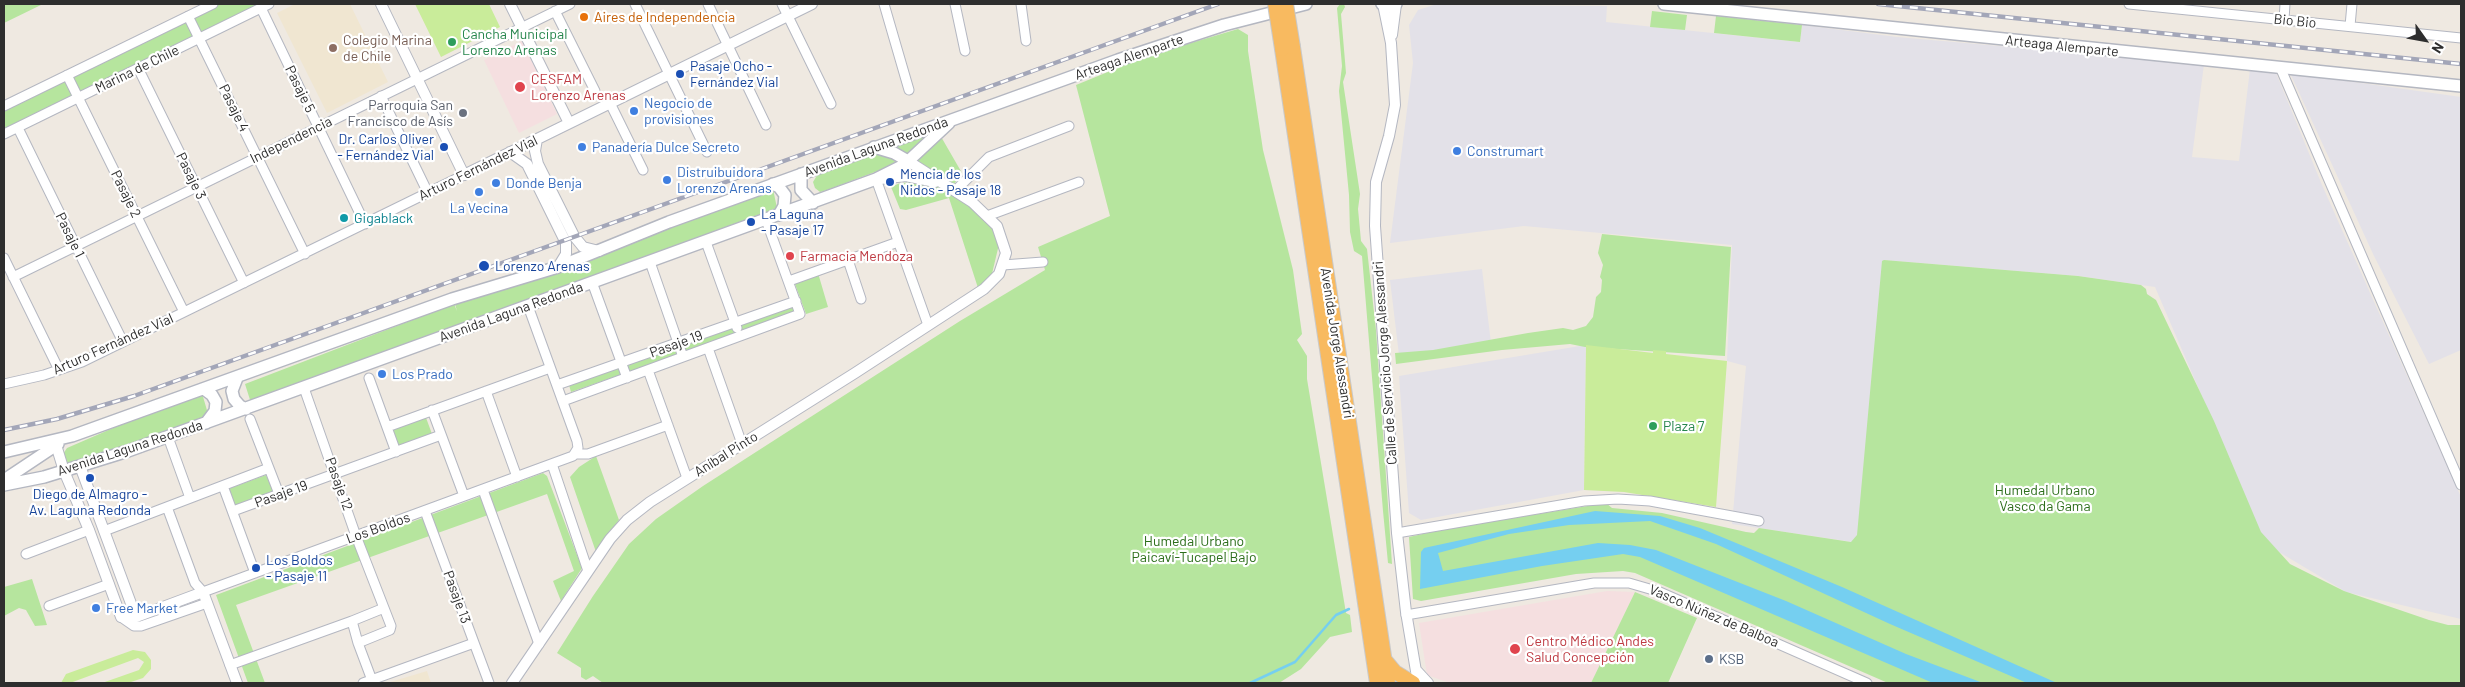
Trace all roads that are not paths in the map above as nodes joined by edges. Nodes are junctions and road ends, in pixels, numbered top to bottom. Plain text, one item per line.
1 (212, 4) edge
2 (381, 4) edge
3 (510, 4) edge
4 (570, 4) edge
5 (635, 4) edge
6 (708, 4) edge
7 (782, 4) edge
8 (812, 4) edge
9 (884, 4) edge
10 (955, 4) edge
11 (1021, 4) edge
12 (1275, 4) edge
13 (1286, 4) edge
14 (1306, 4) edge
15 (1382, 4) edge
16 (1396, 4) edge
17 (1664, 4) edge
18 (2129, 4) edge
19 (2285, 4) edge
20 (2352, 4) edge
21 (265, 6) edge
22 (2164, 6) edge
23 (555, 11) junction
24 (787, 15) junction
25 (188, 16) junction
26 (2284, 20) junction
27 (2350, 26) junction
28 (522, 27) junction
29 (200, 38) junction
30 (2461, 38) edge
31 (1026, 41) dead end
32 (1391, 43) junction
33 (727, 44) junction
34 (1287, 48) junction
35 (965, 51) dead end
36 (2280, 67) junction
37 (138, 68) junction
38 (669, 73) junction
39 (68, 75) junction
40 (417, 78) junction
41 (2461, 86) edge
42 (909, 90) dead end
43 (595, 91) dead end
44 (381, 96) junction
45 (79, 98) junction
46 (610, 102) junction
47 (831, 104) dead end
48 (4, 106) edge
49 (954, 118) junction
50 (569, 123) junction
51 (766, 125) dead end
52 (1069, 126) dead end
53 (318, 127) junction
54 (18, 128) junction
55 (4, 134) edge
56 (537, 139) junction
57 (874, 147) junction
58 (510, 152) junction
59 (708, 152) dead end
60 (257, 157) junction
61 (908, 161) junction
62 (643, 170) dead end
63 (464, 174) junction
64 (800, 174) junction
65 (876, 179) junction
66 (1078, 182) dead end
67 (773, 184) junction
68 (943, 184) junction
69 (196, 187) junction
70 (955, 191) junction
71 (428, 193) junction
72 (813, 203) junction
73 (780, 215) junction
74 (137, 216) junction
75 (987, 216) junction
76 (766, 220) junction
77 (365, 224) junction
78 (706, 242) junction
79 (898, 242) junction
80 (76, 246) junction
81 (599, 250) junction
82 (305, 254) junction
83 (4, 258) edge
84 (848, 260) junction
85 (650, 262) junction
86 (1043, 262) dead end
87 (1003, 265) junction
88 (558, 267) junction
89 (13, 277) junction
90 (789, 281) junction
91 (592, 282) junction
92 (244, 283) junction
93 (861, 298) dead end
94 (796, 301) junction
95 (528, 306) junction
96 (184, 312) junction
97 (735, 323) junction
98 (928, 325) junction
99 (740, 336) junction
100 (123, 342) junction
101 (679, 343) junction
102 (708, 348) junction
103 (683, 357) junction
104 (622, 363) junction
105 (550, 368) junction
106 (59, 370) junction
107 (648, 370) junction
108 (237, 378) junction
109 (369, 378) dead end
110 (626, 378) junction
111 (4, 384) edge
112 (557, 385) junction
113 (304, 388) junction
114 (204, 389) junction
115 (486, 391) junction
116 (563, 401) junction
117 (432, 410) junction
118 (248, 414) junction
119 (206, 423) junction
120 (668, 425) junction
121 (387, 427) junction
122 (441, 435) junction
123 (72, 436) junction
124 (168, 437) junction
125 (742, 444) junction
126 (56, 445) junction
127 (4, 452) edge
128 (396, 452) junction
129 (575, 454) junction
130 (552, 464) junction
131 (80, 466) junction
132 (269, 468) junction
133 (64, 471) junction
134 (335, 474) junction
135 (517, 477) junction
136 (687, 478) junction
137 (4, 480) edge
138 (4, 485) edge
139 (2461, 485) edge
140 (223, 486) junction
141 (482, 490) junction
142 (279, 494) junction
143 (464, 496) junction
144 (190, 498) junction
145 (167, 507) junction
146 (426, 510) junction
147 (233, 511) junction
148 (1759, 521) dead end
149 (89, 530) junction
150 (104, 531) junction
151 (1397, 532) junction
152 (356, 536) junction
153 (26, 554) dead end
154 (588, 571) junction
155 (256, 573) junction
156 (109, 584) junction
157 (203, 592) junction
158 (207, 603) junction
159 (49, 606) dead end
160 (384, 608) junction
161 (1406, 615) junction
162 (121, 617) junction
163 (136, 618) junction
164 (352, 621) junction
165 (358, 643) junction
166 (474, 643) junction
167 (539, 644) junction
168 (1384, 659) junction
169 (230, 665) junction
170 (1415, 669) junction
171 (369, 682) edge
172 (236, 683) edge
173 (489, 683) edge
174 (512, 683) edge
175 (1377, 683) edge
176 (1388, 683) edge
177 (1413, 683) edge
178 (1418, 683) edge
179 (1428, 683) edge
180 (1867, 683) edge

1 - 25 street, Marina de Chile
2 - 40 street
3 - 28 street
4 - 23 street, Independencia
5 - 38 street
6 - 33 street
7 - 24 street
8 - 24 street, Arturo Fernández Vial
9 - 42 street
10 - 35 street
11 - 31 street
12 - 34 highway, Avenida Jorge Alessandri, bridge
13 - 34 highway, Avenida Jorge Alessandri, bridge
14 - 49 main road, Arteaga Alemparte
15 - 16 main road
15 - 32 street, Calle de Servicio Jorge Alessandri
16 - 32 street, Calle de Servicio Jorge Alessandri
17 - 36 main road, Arteaga Alemparte
18 - 22 street, Bio Bio
19 - 26 street
20 - 27 street
21 - 29 street, Marina de Chile
21 - 53 street, Pasaje 5
22 - 26 street, Bio Bio
23 - 28 street, Independencia
23 - 43 street
24 - 33 street, Arturo Fernández Vial
24 - 47 street
25 - 29 street, Pasaje 4
25 - 39 street, Marina de Chile
26 - 27 street, Bio Bio
27 - 30 street, Bio Bio
28 - 40 street, Independencia
28 - 50 street
29 - 37 street, Marina de Chile
29 - 60 street, Pasaje 4
32 - 151 street, Calle de Servicio Jorge Alessandri
33 - 38 street, Arturo Fernández Vial
33 - 51 street
34 - 168 highway, Avenida Jorge Alessandri
34 - 175 highway, Avenida Jorge Alessandri
36 - 41 main road, Arteaga Alemparte
36 - 139 street
37 - 45 street, Marina de Chile
37 - 69 street, Pasaje 3
38 - 46 street, Arturo Fernández Vial
38 - 59 street
39 - 45 street, Pasaje 2
39 - 48 street, Marina de Chile
40 - 44 street, Independencia
40 - 63 street
44 - 53 street, Independencia
44 - 71 street
45 - 54 street, Marina de Chile
45 - 74 street, Pasaje 2
46 - 50 street, Arturo Fernández Vial
46 - 62 street
49 - 57 main road, Avenida Laguna Redonda
49 - 61 main road, Avenida Laguna Redonda
50 - 56 street, Arturo Fernández Vial
52 - 70 street
53 - 60 street, Independencia
53 - 77 street, Pasaje 5
54 - 55 street, Marina de Chile
54 - 80 street, Pasaje 1
56 - 58 street, Arturo Fernández Vial
56 - 81 street
57 - 61 main road
57 - 64 main road, Avenida Laguna Redonda
58 - 63 street, Arturo Fernández Vial
58 - 88 street
60 - 69 street, Independencia
60 - 82 street, Pasaje 4
61 - 65 main road, Avenida Laguna Redonda
61 - 68 street
63 - 71 street, Arturo Fernández Vial
64 - 67 main road, Avenida Laguna Redonda
64 - 72 main road
65 - 68 street
65 - 72 main road, Avenida Laguna Redonda
65 - 79 street
66 - 75 street
67 - 73 main road
67 - 81 main road, Avenida Laguna Redonda
68 - 70 street
69 - 74 street, Independencia
69 - 92 street, Pasaje 3
70 - 75 street
71 - 77 street, Arturo Fernández Vial
72 - 73 main road, Avenida Laguna Redonda
73 - 76 main road, Avenida Laguna Redonda
74 - 80 street, Independencia
74 - 96 street, Pasaje 2
75 - 87 street
76 - 78 main road, Avenida Laguna Redonda
76 - 90 street
77 - 82 street, Arturo Fernández Vial
78 - 85 main road, Avenida Laguna Redonda
78 - 97 street
79 - 84 street
79 - 98 street
80 - 89 street, Independencia
80 - 100 street, Pasaje 1
81 - 88 main road, Avenida Laguna Redonda
82 - 92 street, Arturo Fernández Vial
83 - 89 street
84 - 90 street
84 - 93 street
85 - 91 main road, Avenida Laguna Redonda
85 - 101 street
86 - 87 street
87 - 98 street, Aníbal Pinto
88 - 108 main road, Avenida Laguna Redonda
89 - 106 street
90 - 94 street
91 - 95 main road, Avenida Laguna Redonda
91 - 104 street
92 - 96 street, Arturo Fernández Vial
94 - 97 street, Pasaje 19
94 - 99 street, Pasaje 19
95 - 105 street
95 - 113 main road, Avenida Laguna Redonda
96 - 100 street, Arturo Fernández Vial
97 - 99 street
97 - 101 street, Pasaje 19
98 - 125 street, Aníbal Pinto
99 - 102 street, Pasaje 19
100 - 106 street, Arturo Fernández Vial
101 - 103 street
101 - 104 street, Pasaje 19
102 - 103 street, Pasaje 19
102 - 125 street
103 - 107 street, Pasaje 19
104 - 110 street
104 - 112 street, Pasaje 19
105 - 112 street
105 - 115 street
106 - 111 street, Arturo Fernández Vial
107 - 110 street, Pasaje 19
107 - 120 street
108 - 114 main road, Avenida Laguna Redonda
108 - 118 main road
109 - 121 street
110 - 116 street, Pasaje 19
112 - 116 street
113 - 118 main road, Avenida Laguna Redonda
113 - 134 street, Pasaje 12
114 - 119 main road
114 - 123 main road, Avenida Laguna Redonda
115 - 117 street
115 - 135 street
116 - 129 street
117 - 121 street
117 - 122 street
118 - 119 main road, Avenida Laguna Redonda
118 - 132 street
119 - 124 main road, Avenida Laguna Redonda
120 - 129 street
120 - 136 street
121 - 128 street
122 - 128 street, Pasaje 19
122 - 143 street
123 - 126 main road
123 - 127 main road, Avenida Laguna Redonda
124 - 131 main road, Avenida Laguna Redonda
124 - 144 street
125 - 136 street, Aníbal Pinto
126 - 133 street
126 - 137 main road
128 - 134 street, Pasaje 19
129 - 130 street, Los Boldos
130 - 135 street, Los Boldos
130 - 154 street
131 - 133 main road, Avenida Laguna Redonda
131 - 150 street
132 - 140 street, Pasaje 19
132 - 142 street
133 - 138 main road, Avenida Laguna Redonda
133 - 149 street
134 - 142 street, Pasaje 19
134 - 152 street, Pasaje 12
135 - 141 street, Los Boldos
136 - 154 street, Aníbal Pinto
140 - 144 street, Pasaje 19
140 - 147 street
141 - 143 street, Los Boldos
141 - 167 street
142 - 147 street, Pasaje 19
143 - 146 street, Los Boldos
144 - 145 street, Pasaje 19
145 - 150 street, Pasaje 19
145 - 157 street
146 - 152 street, Los Boldos
146 - 166 street, Pasaje 13
147 - 155 street
148 - 151 street
149 - 153 street
149 - 156 street
150 - 163 street
151 - 161 street, Calle de Servicio Jorge Alessandri
152 - 155 street, Los Boldos
152 - 160 street, Pasaje 12
154 - 167 street, Aníbal Pinto
155 - 157 street, Los Boldos
156 - 159 street
156 - 162 street
157 - 158 street
157 - 163 street
158 - 162 street
158 - 169 street
160 - 164 street
160 - 165 street, Pasaje 12
161 - 170 street, Calle de Servicio Jorge Alessandri
161 - 180 street, Vasco Núñez de Balboa
162 - 163 street
164 - 165 street
164 - 169 street
165 - 171 street
166 - 171 street
166 - 173 street, Pasaje 13
167 - 174 street, Aníbal Pinto
168 - 176 highway, Avenida Jorge Alessandri
168 - 177 highway
169 - 172 street
170 - 178 street, Calle de Servicio Jorge Alessandri
170 - 179 street

